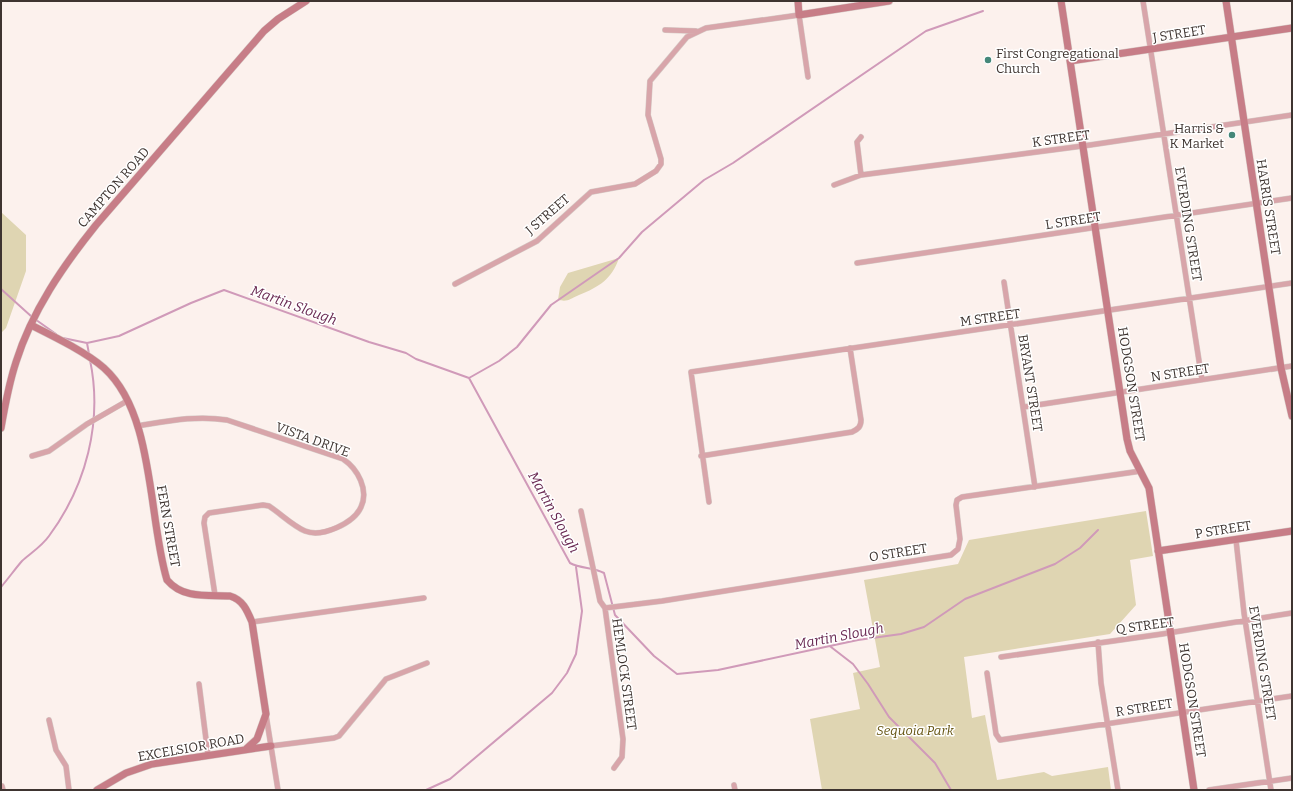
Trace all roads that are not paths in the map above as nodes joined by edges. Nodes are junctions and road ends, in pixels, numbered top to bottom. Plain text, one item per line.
1 (305, 1) edge
2 (798, 1) edge
3 (889, 1) edge
4 (1061, 1) edge
5 (1143, 1) edge
6 (1226, 1) edge
7 (799, 15) junction
8 (1292, 28) edge
9 (665, 30) dead end
10 (697, 31) junction
11 (1231, 37) junction
12 (1150, 50) junction
13 (1070, 61) junction
14 (808, 77) dead end
15 (1292, 114) edge
16 (1244, 121) junction
17 (1164, 133) junction
18 (861, 136) dead end
19 (1083, 146) junction
20 (861, 175) junction
21 (834, 186) dead end
22 (1292, 198) edge
23 (1256, 204) junction
24 (1176, 216) junction
25 (1095, 228) junction
26 (856, 263) dead end
27 (1004, 282) dead end
28 (1292, 283) edge
29 (455, 284) dead end
30 (1269, 286) junction
31 (1189, 298) junction
32 (1108, 310) junction
33 (31, 325) junction
34 (1011, 325) junction
35 (850, 348) junction
36 (1292, 366) edge
37 (1281, 368) junction
38 (1202, 380) junction
39 (1120, 392) junction
40 (127, 402) junction
41 (1024, 407) junction
42 (1292, 416) edge
43 (137, 426) junction
44 (1, 428) edge
45 (32, 456) dead end
46 (701, 456) junction
47 (1141, 471) junction
48 (1035, 487) junction
49 (709, 502) dead end
50 (581, 511) dead end
51 (1292, 531) edge
52 (1236, 540) junction
53 (1158, 551) junction
54 (215, 595) junction
55 (424, 598) dead end
56 (605, 608) junction
57 (1292, 613) edge
58 (1245, 621) junction
59 (252, 622) junction
60 (1170, 632) junction
61 (1098, 642) junction
62 (1001, 656) dead end
63 (427, 663) dead end
64 (987, 673) dead end
65 (199, 684) dead end
66 (1292, 696) edge
67 (1258, 702) junction
68 (1183, 712) junction
69 (266, 714) junction
70 (49, 720) dead end
71 (1107, 724) junction
72 (271, 746) junction
73 (246, 749) junction
74 (208, 755) junction
75 (614, 768) dead end
76 (1292, 778) edge
77 (1270, 782) junction
78 (69, 790) edge
79 (97, 790) edge
80 (278, 790) edge
81 (1118, 790) edge
82 (1194, 790) edge
83 (1210, 790) edge
84 (1271, 790) edge

1 - 33 street, CAMPTON ROAD
2 - 7 street
3 - 7 street
4 - 13 street, HODGSON STREET
5 - 12 street, EVERDING STREET
6 - 11 street, HARRIS STREET
7 - 10 street
7 - 14 street
8 - 11 street, J STREET
9 - 10 street
10 - 29 street, J STREET
11 - 12 street, J STREET
11 - 16 street, HARRIS STREET
12 - 13 street, J STREET
12 - 17 street, EVERDING STREET
13 - 19 street, HODGSON STREET
15 - 16 street, K STREET
16 - 17 street, K STREET
16 - 23 street, HARRIS STREET
17 - 19 street, K STREET
17 - 24 street, EVERDING STREET
18 - 20 street
19 - 20 street, K STREET
19 - 25 street, HODGSON STREET
20 - 21 street, K STREET
22 - 23 street, L STREET
23 - 24 street, L STREET
23 - 30 street, HARRIS STREET
24 - 25 street, L STREET
24 - 31 street, EVERDING STREET
25 - 26 street, L STREET
25 - 32 street, HODGSON STREET
27 - 34 street, BRYANT STREET
28 - 30 street, M STREET
30 - 31 street, M STREET
30 - 37 street, HARRIS STREET
31 - 32 street, M STREET
31 - 38 street, EVERDING STREET
32 - 34 street, M STREET
32 - 39 street, HODGSON STREET
33 - 40 street, FERN STREET
33 - 44 street, CAMPTON ROAD
34 - 35 street, M STREET
34 - 41 street, BRYANT STREET
35 - 46 street
35 - 46 street, M STREET
36 - 37 street, N STREET
37 - 38 street, N STREET
37 - 42 street, HARRIS STREET
38 - 39 street, N STREET
39 - 41 street, N STREET
39 - 47 street, HODGSON STREET
40 - 43 street, FERN STREET
40 - 45 street
41 - 48 street, BRYANT STREET
43 - 54 street, FERN STREET
43 - 54 street, VISTA DRIVE
46 - 49 street
47 - 48 street, O STREET
47 - 53 street, HODGSON STREET
48 - 56 street, O STREET
50 - 56 street, HEMLOCK STREET
51 - 52 street, P STREET
52 - 53 street, P STREET
52 - 58 street, EVERDING STREET
53 - 60 street, HODGSON STREET
54 - 59 street, FERN STREET
55 - 59 street
56 - 75 street, HEMLOCK STREET
57 - 58 street, Q STREET
58 - 60 street, Q STREET
58 - 67 street, EVERDING STREET
59 - 69 street, FERN STREET
60 - 61 street, Q STREET
60 - 68 street, HODGSON STREET
61 - 62 street, Q STREET
61 - 71 street
63 - 72 street
64 - 71 street, R STREET
65 - 74 street
66 - 67 street, R STREET
67 - 68 street, R STREET
67 - 77 street, EVERDING STREET
68 - 71 street, R STREET
68 - 82 street, HODGSON STREET
69 - 72 street, FERN STREET
69 - 73 street
70 - 78 street
71 - 81 street
72 - 73 street, EXCELSIOR ROAD
72 - 80 street, FERN STREET
73 - 74 street, EXCELSIOR ROAD
74 - 79 street, EXCELSIOR ROAD
76 - 77 street
77 - 83 street
77 - 84 street, EVERDING STREET

